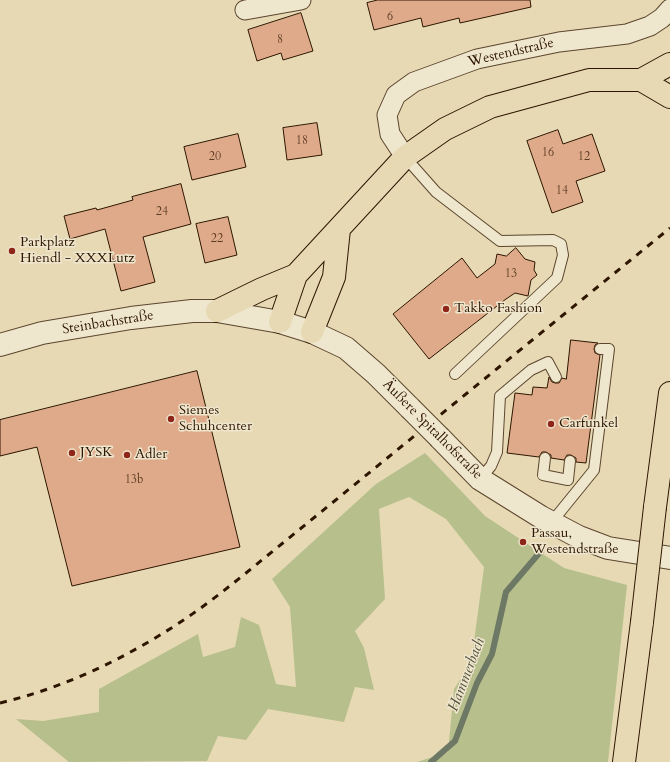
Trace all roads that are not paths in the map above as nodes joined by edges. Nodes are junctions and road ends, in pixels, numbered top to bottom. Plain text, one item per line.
1 (301, 0) edge
2 (670, 9) edge
3 (245, 10) dead end
4 (670, 64) edge
5 (641, 80) junction
6 (670, 97) edge
7 (405, 157) junction
8 (339, 229) junction
9 (296, 275) junction
10 (217, 311) junction
11 (280, 322) junction
12 (312, 332) junction
13 (0, 345) edge
14 (600, 349) dead end
15 (455, 374) dead end
16 (556, 377) dead end
17 (670, 393) edge
18 (667, 435) edge
19 (545, 458) dead end
20 (570, 461) dead end
21 (480, 479) junction
22 (551, 523) junction
23 (670, 558) edge
24 (624, 762) edge

1 - 3 street
2 - 7 street, Westendstraße
4 - 5 main road
5 - 6 main road
5 - 7 main road
7 - 8 main road
7 - 15 lane
8 - 9 main road
8 - 12 main road
9 - 10 main road
9 - 11 main road
10 - 11 street, Äußere Spitalhofstraße
10 - 13 street, Steinbachstraße
11 - 12 street, Äußere Spitalhofstraße
12 - 21 street, Äußere Spitalhofstraße, bridge
14 - 22 lane
16 - 21 lane
17 - 18 main road
18 - 24 main road, bridge
19 - 20 lane
21 - 22 street, Äußere Spitalhofstraße
22 - 23 street, Äußere Spitalhofstraße

